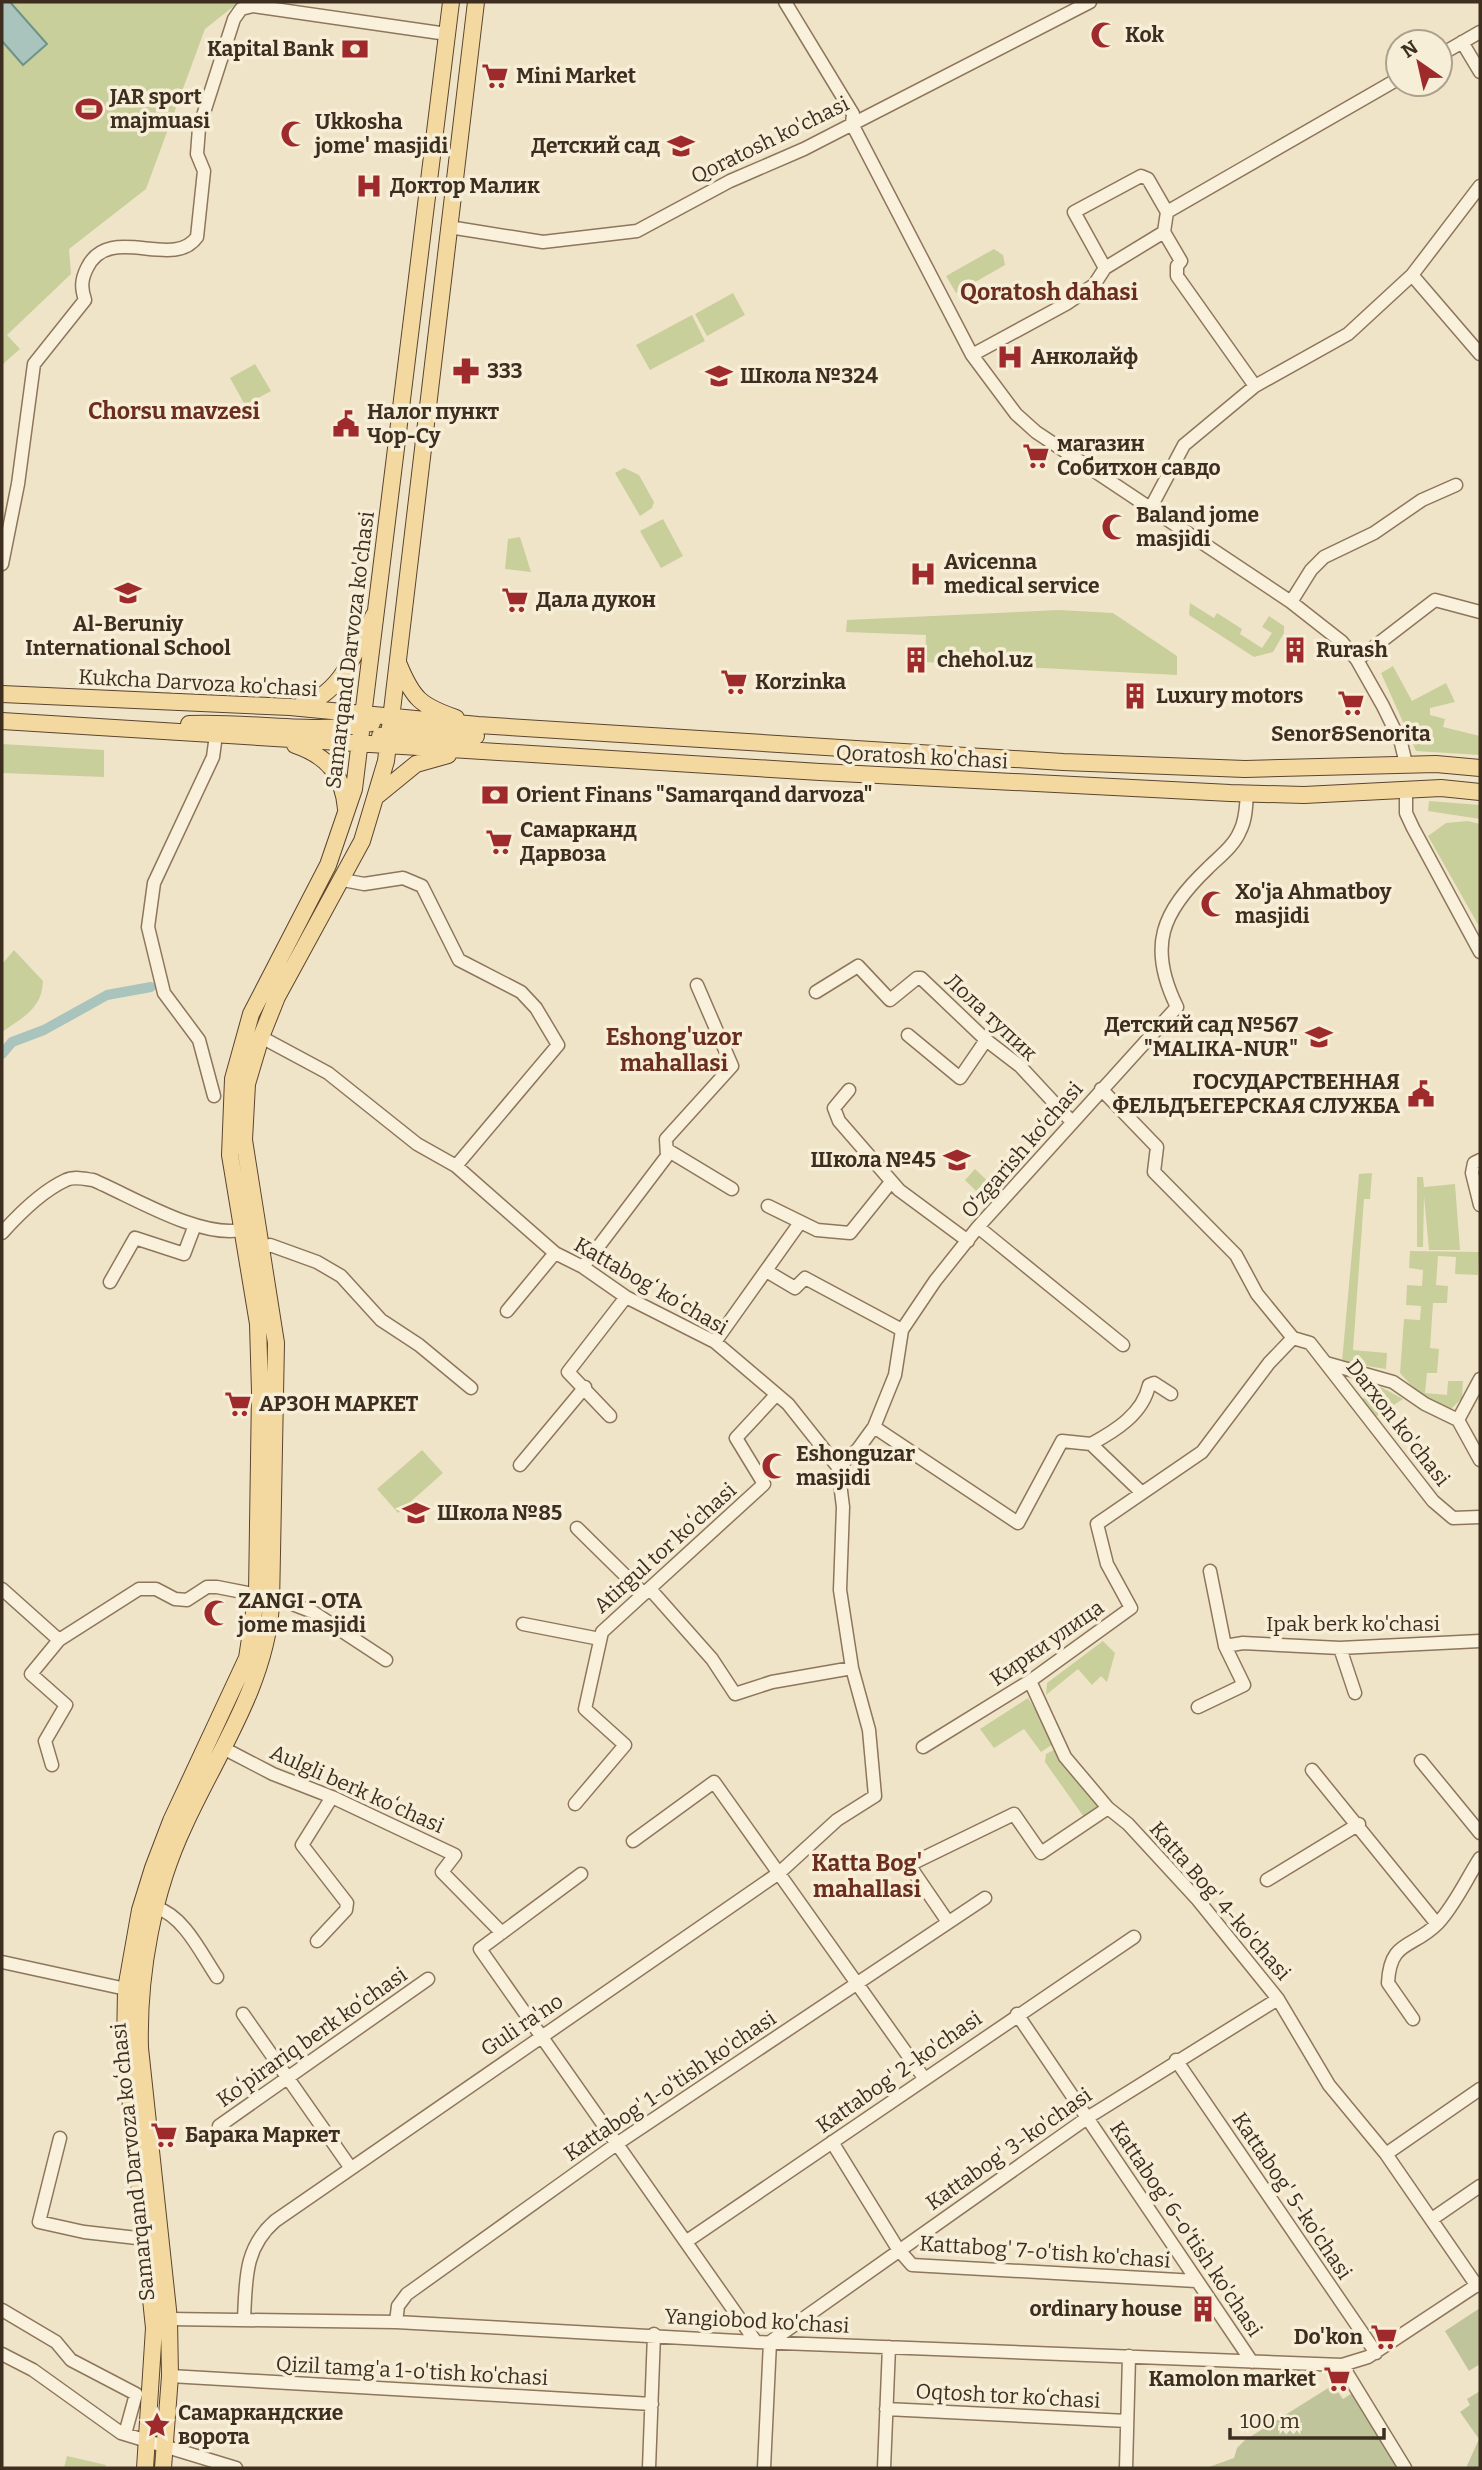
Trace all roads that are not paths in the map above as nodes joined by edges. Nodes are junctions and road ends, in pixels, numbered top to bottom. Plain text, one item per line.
1 (451, 2) edge
2 (476, 2) edge
3 (785, 2) edge
4 (1090, 2) edge
5 (1480, 32) edge
6 (447, 34) junction
7 (1462, 42) junction
8 (1454, 47) edge
9 (1480, 72) edge
10 (441, 78) junction
11 (467, 80) junction
12 (1384, 87) edge
13 (852, 124) junction
14 (1480, 186) edge
15 (1167, 212) junction
16 (449, 228) junction
17 (1164, 232) junction
18 (1105, 268) junction
19 (1412, 275) junction
20 (1480, 354) edge
21 (972, 355) junction
22 (1255, 386) junction
23 (1456, 485) dead end
24 (1150, 509) junction
25 (2, 564) edge
26 (1290, 602) junction
27 (378, 606) junction
28 (1480, 612) edge
29 (1357, 660) junction
30 (398, 662) junction
31 (2, 694) edge
32 (290, 707) junction
33 (2, 720) edge
34 (364, 720) junction
35 (478, 726) junction
36 (137, 727) junction
37 (390, 732) junction
38 (587, 733) junction
39 (216, 735) junction
40 (276, 738) junction
41 (361, 744) junction
42 (475, 751) junction
43 (1406, 765) junction
44 (1480, 768) edge
45 (1245, 769) junction
46 (1406, 789) junction
47 (1480, 792) edge
48 (1247, 794) junction
49 (378, 795) junction
50 (344, 825) junction
51 (343, 880) junction
52 (313, 896) junction
53 (329, 905) junction
54 (1480, 952) edge
55 (697, 985) dead end
56 (816, 992) dead end
57 (908, 1035) dead end
58 (261, 1037) junction
59 (986, 1040) junction
60 (1101, 1089) junction
61 (849, 1090) dead end
62 (214, 1096) dead end
63 (1072, 1122) junction
64 (669, 1151) junction
65 (1480, 1160) edge
66 (456, 1166) junction
67 (891, 1182) junction
68 (732, 1189) dead end
69 (1480, 1205) edge
70 (768, 1206) dead end
71 (799, 1224) junction
72 (195, 1225) junction
73 (978, 1227) junction
74 (241, 1230) junction
75 (2, 1233) edge
76 (968, 1241) junction
77 (260, 1248) junction
78 (555, 1253) junction
79 (583, 1267) junction
80 (768, 1272) junction
81 (252, 1280) joint
82 (110, 1282) dead end
83 (626, 1297) junction
84 (507, 1311) dead end
85 (902, 1330) junction
86 (1293, 1338) junction
87 (715, 1342) junction
88 (1124, 1345) dead end
89 (1326, 1363) junction
90 (1480, 1379) edge
91 (585, 1387) junction
92 (471, 1388) dead end
93 (268, 1392) junction
94 (1171, 1394) dead end
95 (776, 1395) junction
96 (610, 1416) dead end
97 (1458, 1420) junction
98 (874, 1427) junction
99 (1091, 1444) junction
100 (1480, 1460) edge
101 (520, 1465) dead end
102 (838, 1468) junction
103 (1141, 1492) junction
104 (1480, 1517) edge
105 (577, 1528) dead end
106 (1210, 1571) dead end
107 (2, 1589) edge
108 (647, 1591) junction
109 (264, 1595) junction
110 (523, 1625) dead end
111 (600, 1639) junction
112 (60, 1640) junction
113 (1480, 1641) edge
114 (1225, 1646) junction
115 (1340, 1648) junction
116 (386, 1660) dead end
117 (852, 1668) junction
118 (1030, 1681) junction
119 (1355, 1693) dead end
120 (1198, 1707) dead end
121 (923, 1747) dead end
122 (223, 1748) junction
123 (1421, 1762) dead end
124 (52, 1765) dead end
125 (1312, 1770) dead end
126 (332, 1797) junction
127 (575, 1804) dead end
128 (1108, 1808) junction
129 (1359, 1824) junction
130 (1480, 1833) edge
131 (633, 1841) dead end
132 (1480, 1857) edge
133 (779, 1873) junction
134 (581, 1874) dead end
135 (1266, 1880) dead end
136 (985, 1898) dead end
137 (157, 1908) junction
138 (948, 1922) junction
139 (1437, 1924) junction
140 (502, 1933) junction
141 (1133, 1937) dead end
142 (317, 1941) dead end
143 (2, 1962) edge
144 (217, 1977) dead end
145 (428, 1979) dead end
146 (856, 1982) junction
147 (126, 1990) junction
148 (1278, 1998) junction
149 (243, 2014) dead end
150 (1017, 2014) junction
151 (1413, 2019) dead end
152 (539, 2036) junction
153 (1176, 2060) junction
154 (287, 2078) junction
155 (924, 2078) junction
156 (1480, 2089) edge
157 (1087, 2118) junction
158 (219, 2126) dead end
159 (60, 2138) dead end
160 (832, 2142) junction
161 (618, 2143) junction
162 (1386, 2154) junction
163 (350, 2167) junction
164 (1480, 2186) edge
165 (1432, 2219) junction
166 (146, 2239) junction
167 (687, 2241) junction
168 (898, 2249) junction
169 (1196, 2281) junction
170 (1478, 2284) edge
171 (2, 2310) edge
172 (169, 2319) junction
173 (244, 2319) junction
174 (396, 2322) junction
175 (654, 2334) junction
176 (756, 2342) junction
177 (770, 2342) junction
178 (889, 2347) junction
179 (1376, 2353) junction
180 (2, 2354) edge
181 (1129, 2356) junction
182 (1252, 2362) junction
183 (1342, 2365) junction
184 (170, 2376) junction
185 (652, 2404) junction
186 (886, 2409) junction
187 (1127, 2421) junction
188 (125, 2434) junction
189 (148, 2441) junction
190 (164, 2446) junction
191 (145, 2468) edge
192 (163, 2468) edge
193 (236, 2468) edge
194 (649, 2468) edge
195 (764, 2468) edge
196 (884, 2468) edge
197 (1126, 2468) edge
198 (1405, 2468) edge

1 - 6 main road, Samarqand Darvoza ko'chasi
2 - 11 main road
3 - 13 street
4 - 13 street, Qoratosh ko'chasi
5 - 7 street
6 - 10 main road, Samarqand Darvoza ko'chasi
6 - 25 street
7 - 8 street
7 - 9 street
10 - 11 main road
10 - 27 main road, Samarqand Darvoza ko'chasi
11 - 16 main road
12 - 15 street
13 - 16 street, Qoratosh ko'chasi
13 - 21 street
14 - 19 street
15 - 17 street
15 - 18 street
16 - 30 main road
17 - 18 street
17 - 22 street
18 - 21 street
19 - 20 street
19 - 22 street
21 - 24 street
22 - 24 street
23 - 26 street
24 - 26 street
26 - 29 street
27 - 32 main road
27 - 34 main road, Samarqand Darvoza ko'chasi
28 - 29 street
29 - 43 street
30 - 35 main road
30 - 37 main road
31 - 32 main road, Kukcha Darvoza ko'chasi
32 - 34 main road, Kukcha Darvoza ko'chasi
33 - 36 main road
34 - 36 main road
34 - 37 main road, Kukcha Darvoza ko'chasi
34 - 41 main road, Samarqand Darvoza ko'chasi
35 - 37 main road, Qoratosh ko'chasi
35 - 38 main road, Qoratosh ko'chasi
36 - 39 main road
37 - 38 main road
37 - 41 main road, Qoratosh ko'chasi
37 - 42 main road, Qoratosh ko'chasi
37 - 49 main road
38 - 45 main road, Qoratosh ko'chasi
39 - 40 main road
39 - 62 street
40 - 41 main road
40 - 50 main road
41 - 50 main road, Samarqand Darvoza ko'chasi
42 - 48 main road, Qoratosh ko'chasi
42 - 49 main road
43 - 44 main road, Qoratosh ko'chasi
43 - 45 main road, Qoratosh ko'chasi
43 - 46 main road
45 - 48 main road
46 - 47 main road, Qoratosh ko'chasi
46 - 48 main road, Qoratosh ko'chasi
46 - 54 street
48 - 60 street, O‘zgarish ko‘chasi
49 - 51 main road
50 - 52 main road, Samarqand Darvoza ko'chasi
51 - 53 main road, Samarqand Darvoza koʻchasi
51 - 66 street
52 - 53 main road
52 - 74 main road, Samarqand Darvoza ko'chasi
53 - 58 main road, Samarqand Darvoza koʻchasi
55 - 64 street
56 - 59 street, Лола тупик
57 - 59 street
58 - 66 street, Kattabogʻ koʻchasi
58 - 77 main road, Samarqand Darvoza koʻchasi
59 - 63 street, Лола тупик
60 - 63 street, O‘zgarish ko‘chasi
60 - 86 street, Darxon ko'chasi
61 - 67 street
63 - 73 street, O‘zgarish ko‘chasi
64 - 68 street
64 - 79 street
65 - 69 street
66 - 78 street, Kattabogʻ koʻchasi
67 - 71 street
67 - 76 street
70 - 71 street
71 - 80 street
72 - 74 street
72 - 75 street
72 - 82 street
73 - 76 street, O‘zgarish ko‘chasi
73 - 88 street
74 - 81 main road, Samarqand Darvoza ko'chasi
76 - 85 street, O‘zgarish ko‘chasi
77 - 92 street
77 - 93 main road, Samarqand Darvoza koʻchasi
78 - 79 street, Kattabogʻ koʻchasi
78 - 84 street
79 - 83 street, Kattabogʻ koʻchasi
80 - 85 street
80 - 87 street
81 - 93 main road, Samarqand Darvoza koʻchasi
83 - 87 street, Kattabogʻ koʻchasi
83 - 91 street
85 - 98 street, O‘zgarish ko‘chasi
86 - 89 street, Darxon ko'chasi
86 - 103 street, Кирки улица
87 - 95 street, Kattabogʻ koʻchasi
89 - 97 street
89 - 104 street, Darxon ko'chasi
90 - 97 street
91 - 96 street
91 - 101 street
93 - 109 main road, Samarqand Darvoza koʻchasi
94 - 99 street
95 - 102 street, Kattabogʻ koʻchasi
95 - 108 street, Atirgul tor koʻchasi
97 - 100 street, Darxon ko'chasi
98 - 99 street
98 - 102 street, O‘zgarish ko‘chasi
99 - 103 street
102 - 117 street
103 - 118 street, Кирки улица
105 - 108 street
106 - 114 street
107 - 112 street
108 - 111 street, Atirgul tor koʻchasi
108 - 117 street
109 - 112 street
109 - 116 street
109 - 122 main road, Samarqand Darvoza koʻchasi
109 - 147 main road, Samarqand Darvoza koʻchasi
110 - 111 street
111 - 127 street, Atirgul tor koʻchasi
112 - 124 street
113 - 115 street, Ipak berk ko'chasi
114 - 115 street, Ipak berk ko'chasi
114 - 120 street
115 - 119 street
117 - 133 street, Guli ra'no
118 - 121 street, Кирки улица
118 - 128 street, Katta Bog' 4-ko'chasi
122 - 126 street, Aulgli berk koʻchasi
122 - 137 main road, Samarqand Darvoza koʻchasi
123 - 130 street
125 - 129 street
126 - 140 street, Aulgli berk koʻchasi
126 - 142 street
128 - 138 street
128 - 148 street, Katta Bog' 4-ko'chasi
129 - 135 street
129 - 139 street
131 - 133 street
132 - 139 street
133 - 146 street
133 - 152 street, Guli ra'no
134 - 140 street
136 - 138 street, Kattabog' 1-o'tish ko'chasi
137 - 144 street
137 - 172 main road, Samarqand Darvoza koʻchasi
138 - 146 street, Kattabog' 1-o'tish ko'chasi
139 - 151 street
140 - 152 street
141 - 150 street, Kattabog' 2-ko'chasi
143 - 147 street
145 - 154 street, Koʻpirariq berk koʻchasi
146 - 155 street
146 - 161 street, Kattabog' 1-o'tish ko'chasi
147 - 166 main road, Samarqand Darvoza koʻchasi
148 - 153 street, Kattabog' 3-ko'chasi
148 - 162 street, Katta Bog' 4-ko'chasi
149 - 154 street
150 - 155 street, Kattabog' 2-ko'chasi
150 - 157 street, Kattabog' 6-o'tish ko'chasi
152 - 161 street
152 - 163 street, Guli ra'no
153 - 157 street, Kattabog' 3-ko'chasi
153 - 179 street, Kattabog' 5-ko'chasi
154 - 158 street, Koʻpirariq berk koʻchasi
154 - 163 street
155 - 160 street, Kattabog' 2-ko'chasi
156 - 162 street
157 - 168 street, Kattabog' 3-ko'chasi
157 - 169 street, Kattabog' 6-o'tish ko'chasi
159 - 166 street
160 - 167 street, Kattabog' 2-ko'chasi
160 - 168 street, Kattabog' 7-o'tish ko'chasi
161 - 167 street
161 - 174 street, Kattabog' 1-o'tish ko'chasi
162 - 165 street, Katta Bog' 4-ko'chasi
163 - 173 street, Guli ra'no
164 - 165 street
165 - 170 street, Katta Bog' 4-ko'chasi
166 - 189 main road, Samarqand Darvoza koʻchasi
167 - 176 street
168 - 169 street, Kattabog' 7-o'tish ko'chasi
168 - 177 street, Kattabog' 3-ko'chasi
169 - 182 street, Kattabog' 6-o'tish ko'chasi
170 - 179 street
171 - 188 street
172 - 173 street, Yangiobod ko'chasi
172 - 184 main road, Samarqand Darvoza koʻchasi
173 - 174 street, Yangiobod ko'chasi
174 - 175 street, Yangiobod ko'chasi
175 - 176 street, Yangiobod ko'chasi
175 - 185 street
176 - 177 street, Yangiobod ko'chasi
177 - 178 street, Yangiobod ko'chasi
177 - 195 street
178 - 181 street, Yangiobod ko'chasi
178 - 186 street
179 - 183 street
180 - 188 street
181 - 182 street, Yangiobod ko'chasi
181 - 187 street
182 - 183 street, Yangiobod ko'chasi
183 - 198 street
184 - 185 street, Qizil tamg'a 1-o'tish ko'chasi
184 - 190 main road, Samarqand Darvoza koʻchasi
185 - 194 street
186 - 187 street, Oqtosh tor koʻchasi
186 - 196 street
187 - 197 street
188 - 189 street
189 - 190 street
189 - 191 main road, Samarqand Darvoza koʻchasi
190 - 192 main road, Samarqand Darvoza koʻchasi
190 - 193 street

